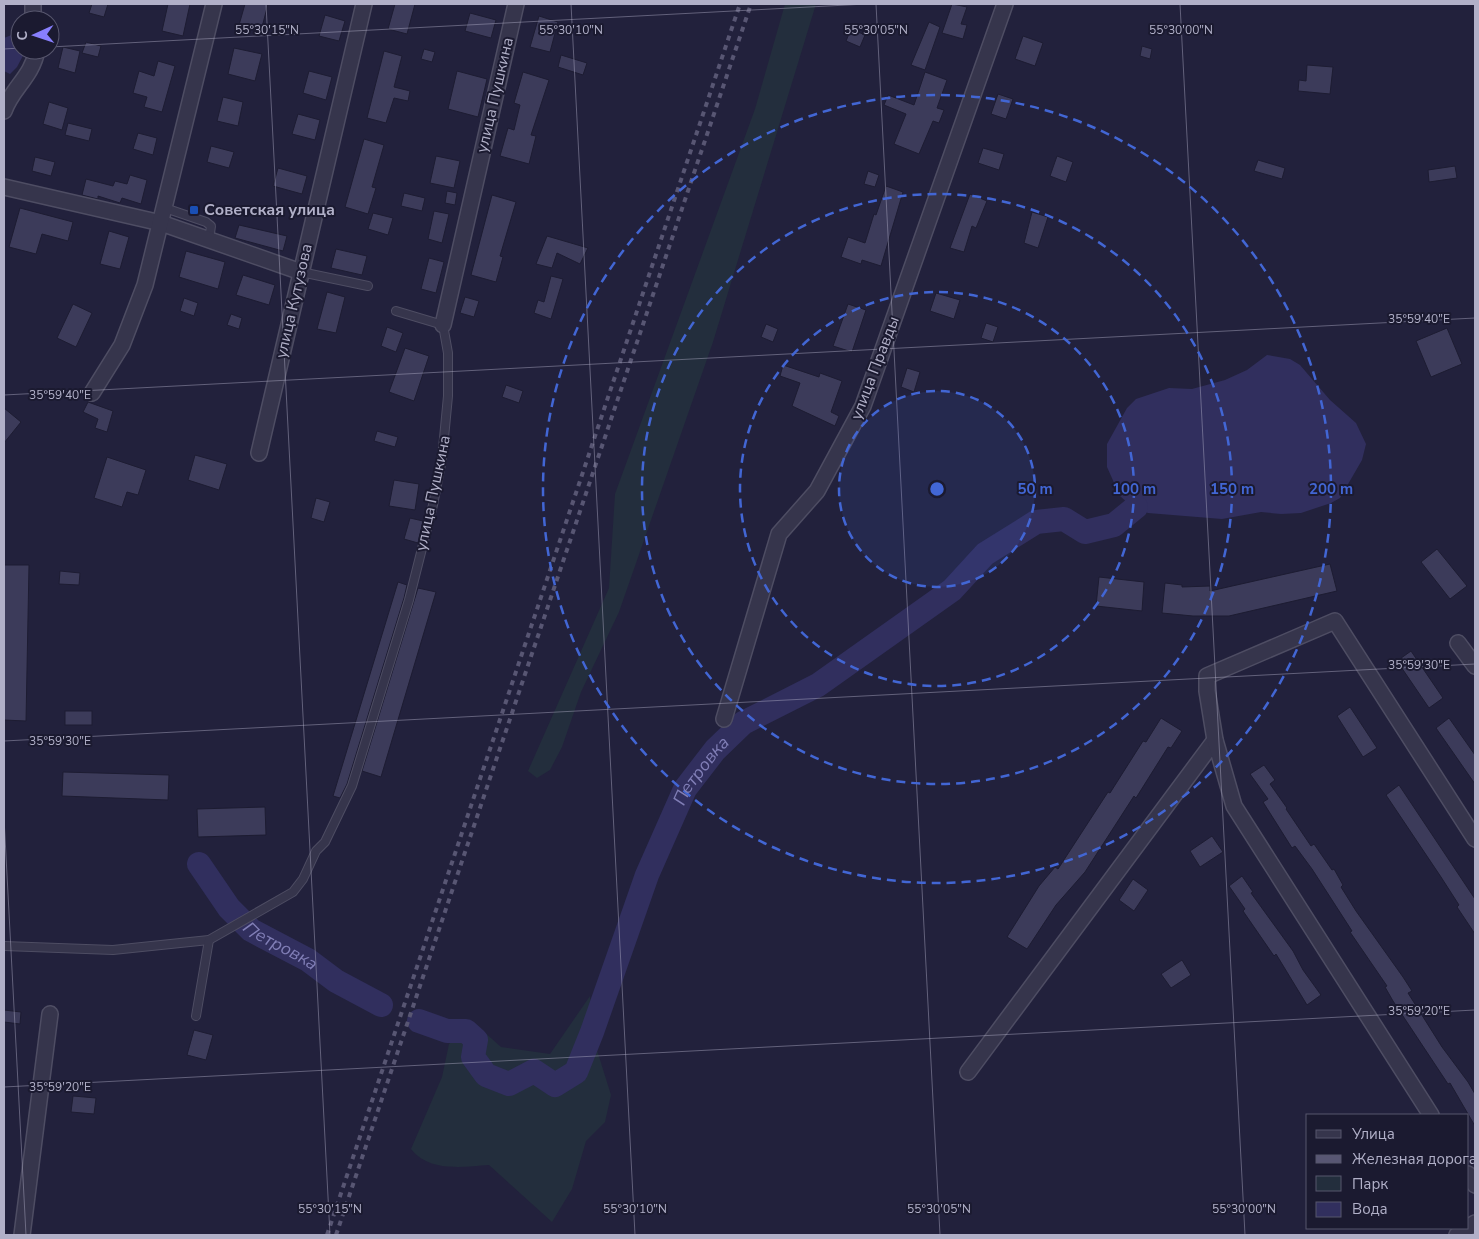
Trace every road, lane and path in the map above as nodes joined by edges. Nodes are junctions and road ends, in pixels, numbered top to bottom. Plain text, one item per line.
1 (214, 4) edge
2 (364, 4) edge
3 (1005, 4) edge
4 (510, 5) edge
5 (34, 60) edge
6 (4, 111) edge
7 (4, 187) edge
8 (163, 216) junction
9 (301, 272) junction
10 (368, 286) dead end
11 (396, 311) dead end
12 (443, 325) junction
13 (92, 393) dead end
14 (259, 453) dead end
15 (1458, 643) dead end
16 (1475, 666) edge
17 (724, 719) dead end
18 (1215, 740) junction
19 (1475, 838) edge
20 (209, 940) junction
21 (4, 946) edge
22 (50, 1014) dead end
23 (196, 1016) dead end
24 (968, 1072) dead end
25 (1430, 1114) edge
26 (22, 1235) edge

1 - 8 street
2 - 9 street, улица Кутузова
3 - 17 street, улица Правды
4 - 12 street, улица Пушкина
5 - 6 street
7 - 8 street
8 - 9 street
8 - 13 street
9 - 10 lane
9 - 14 street, улица Кутузова
11 - 12 lane
12 - 20 lane, улица Пушкина
15 - 16 street
18 - 19 street
18 - 24 street
18 - 25 street
20 - 21 lane
20 - 23 lane
22 - 26 street

